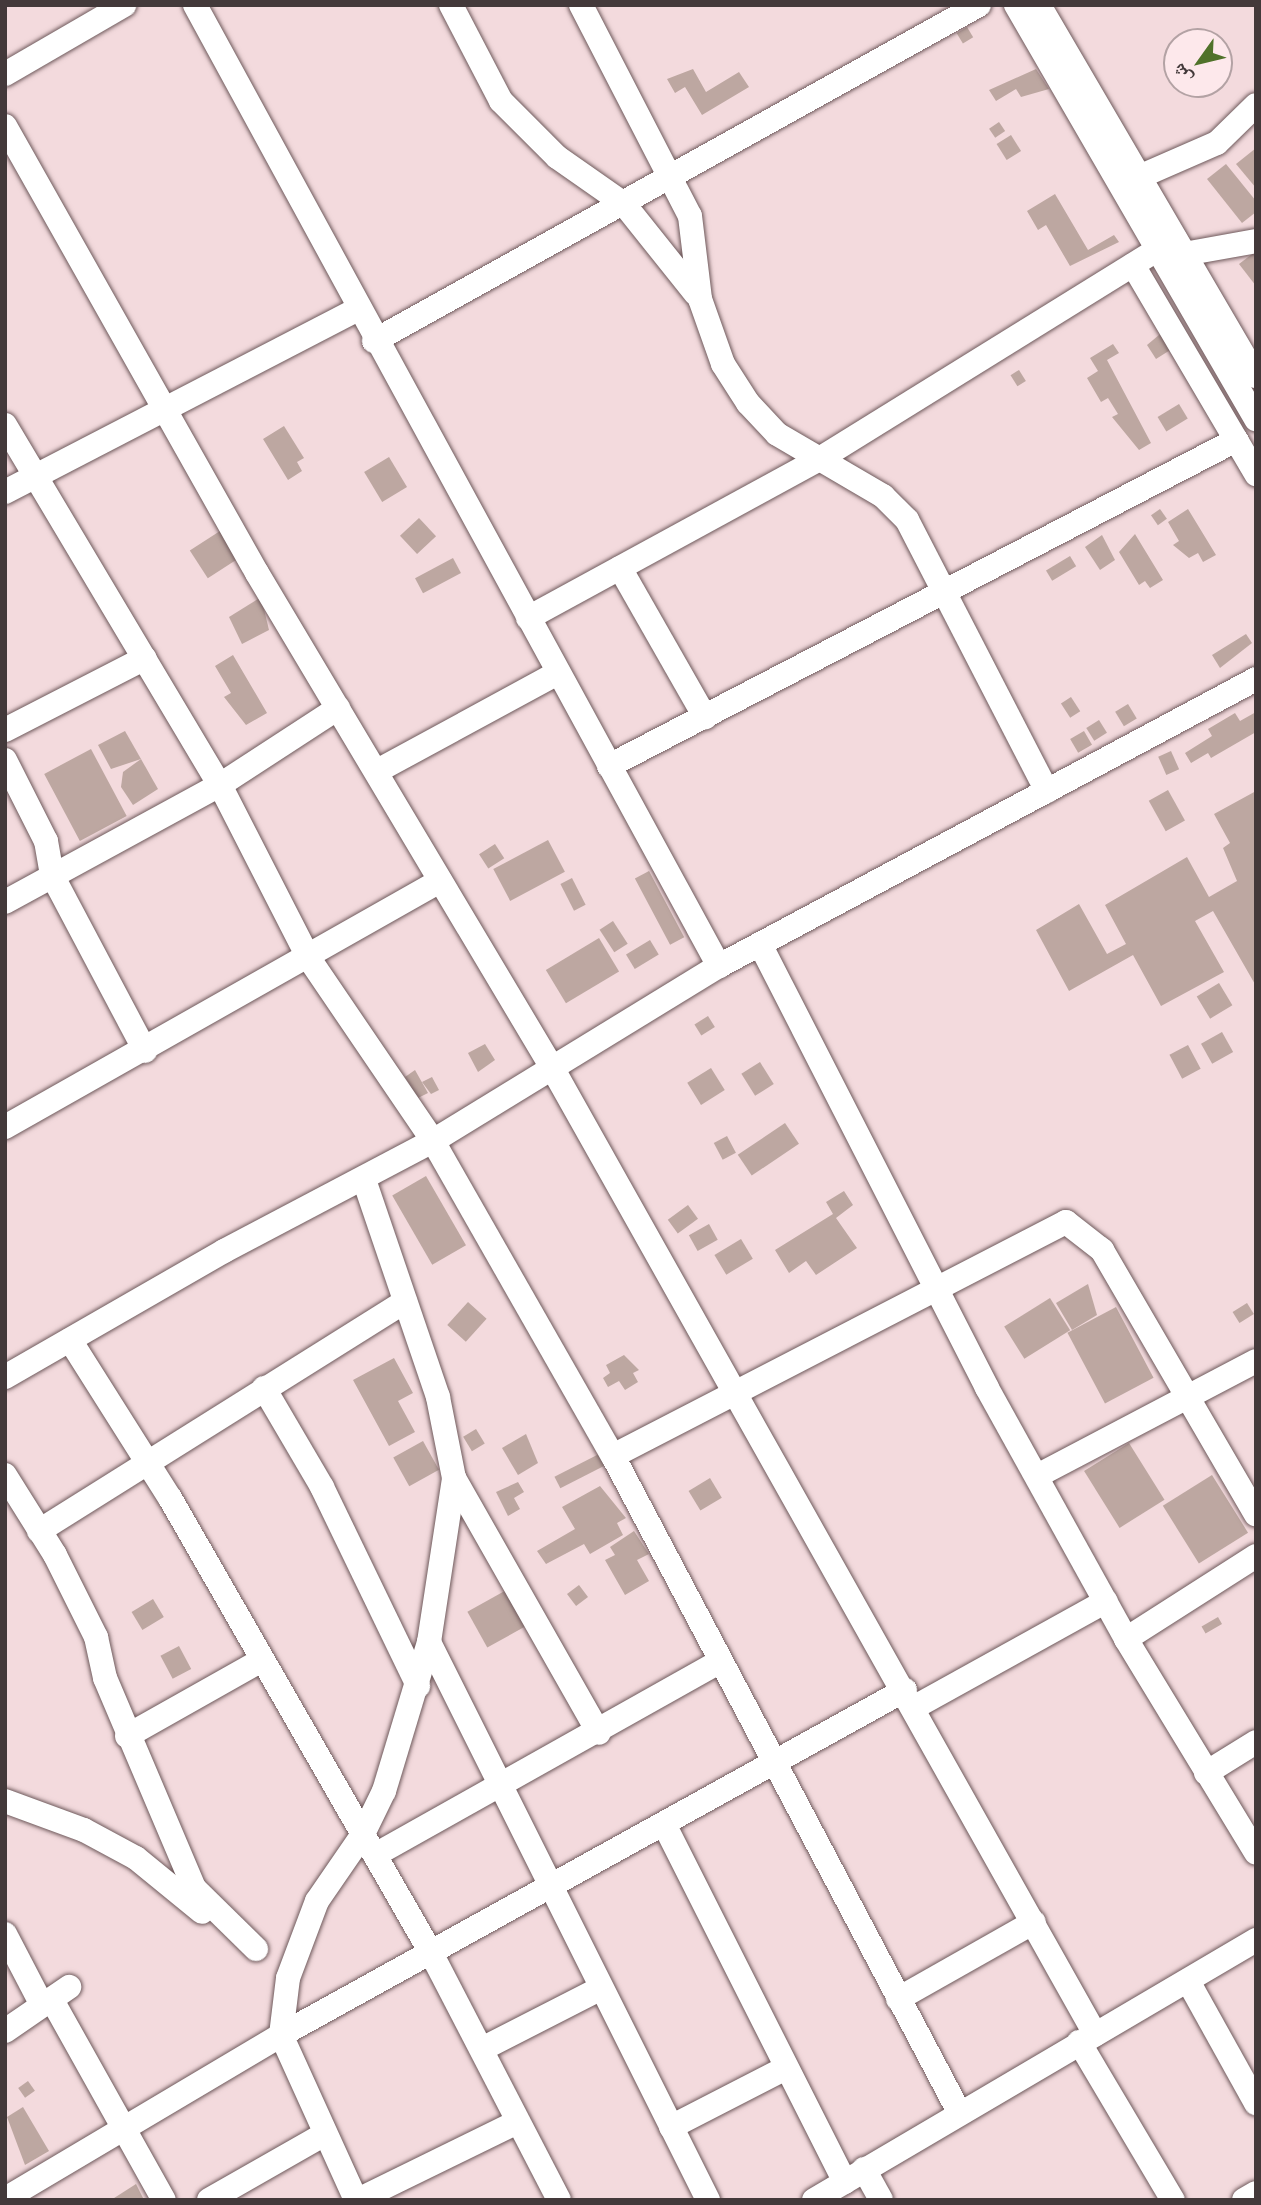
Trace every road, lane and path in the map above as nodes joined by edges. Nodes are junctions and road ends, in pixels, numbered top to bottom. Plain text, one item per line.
1 (124, 5) edge
2 (195, 5) edge
3 (451, 5) edge
4 (581, 5) edge
5 (979, 5) edge
6 (1016, 5) edge
7 (1039, 5) edge
8 (5, 74) edge
9 (1256, 105) edge
10 (5, 126) edge
11 (671, 176) junction
12 (1139, 177) junction
13 (624, 204) junction
14 (1256, 241) edge
15 (1172, 247) junction
16 (1133, 265) junction
17 (700, 299) junction
18 (358, 309) junction
19 (374, 341) junction
20 (1212, 344) junction
21 (1190, 357) junction
22 (1256, 376) edge
23 (167, 408) junction
24 (1255, 414) edge
25 (5, 425) edge
26 (1236, 440) junction
27 (818, 460) junction
28 (1256, 474) edge
29 (36, 475) junction
30 (5, 492) edge
31 (620, 568) junction
32 (945, 593) junction
33 (528, 618) junction
34 (145, 658) junction
35 (558, 673) junction
36 (1256, 679) edge
37 (338, 708) junction
38 (705, 716) junction
39 (5, 730) edge
40 (5, 760) edge
41 (609, 766) junction
42 (379, 770) junction
43 (220, 785) junction
44 (1047, 791) junction
45 (52, 875) junction
46 (440, 881) junction
47 (5, 902) edge
48 (760, 944) junction
49 (308, 957) junction
50 (719, 966) junction
51 (145, 1051) junction
52 (554, 1071) junction
53 (5, 1127) edge
54 (432, 1141) junction
55 (364, 1180) junction
56 (935, 1289) junction
57 (405, 1301) junction
58 (70, 1340) junction
59 (1256, 1361) edge
60 (5, 1377) edge
61 (264, 1388) junction
62 (732, 1395) junction
63 (1189, 1399) junction
64 (613, 1455) junction
65 (147, 1461) junction
66 (5, 1475) edge
67 (1037, 1476) junction
68 (454, 1478) junction
69 (1256, 1515) edge
70 (39, 1531) junction
71 (1256, 1556) edge
72 (1106, 1601) junction
73 (1126, 1639) junction
74 (429, 1642) junction
75 (260, 1661) junction
76 (717, 1662) junction
77 (418, 1686) junction
78 (910, 1698) junction
79 (599, 1733) junction
80 (127, 1736) junction
81 (1256, 1742) edge
82 (773, 1766) junction
83 (1206, 1773) junction
84 (501, 1786) junction
85 (5, 1801) edge
86 (664, 1824) junction
87 (369, 1844) junction
88 (1256, 1853) edge
89 (550, 1884) junction
90 (1034, 1922) junction
91 (5, 1934) edge
92 (1256, 1940) edge
93 (256, 1949) junction
94 (430, 1951) junction
95 (288, 1978) junction
96 (1188, 1981) junction
97 (601, 1988) junction
98 (55, 1997) junction
99 (898, 1999) junction
100 (5, 2031) edge
101 (281, 2035) junction
102 (1087, 2038) junction
103 (482, 2049) junction
104 (786, 2068) junction
105 (1256, 2103) edge
106 (959, 2112) junction
107 (517, 2122) junction
108 (671, 2126) junction
109 (126, 2127) junction
110 (323, 2134) junction
111 (855, 2176) junction
112 (1256, 2193) edge
113 (5, 2199) edge
114 (164, 2200) edge
115 (209, 2200) edge
116 (357, 2200) edge
117 (559, 2200) edge
118 (708, 2200) edge
119 (814, 2200) edge
120 (881, 2200) edge
121 (1173, 2200) edge
122 (1244, 2200) edge

1 - 8 street
2 - 18 street
3 - 13 street
4 - 11 street
5 - 11 street
6 - 15 street
7 - 12 street
9 - 12 street
10 - 23 street
11 - 13 street
11 - 17 street
12 - 15 street
13 - 17 street
13 - 19 street
14 - 15 street
15 - 16 street
15 - 20 street
15 - 22 street
16 - 21 street
16 - 27 street
17 - 27 street
18 - 19 street
18 - 23 street
19 - 33 street
20 - 21 street
20 - 24 street
21 - 26 street
23 - 29 street
23 - 37 street
25 - 29 street
26 - 28 street
26 - 32 street
27 - 31 street
27 - 32 street
29 - 30 street
29 - 34 street
31 - 33 street
31 - 38 street
32 - 38 street
32 - 44 street
33 - 35 street
34 - 39 street
34 - 43 street
35 - 41 street
35 - 42 street
36 - 44 street
37 - 42 street
37 - 43 street
38 - 41 street
40 - 45 street
41 - 50 street
42 - 46 street
43 - 45 street
43 - 49 street
44 - 48 street
45 - 47 street
45 - 51 street
46 - 49 street
46 - 52 street
48 - 50 street
48 - 56 street
49 - 51 street
49 - 54 street
50 - 52 street
51 - 53 street
52 - 54 street
52 - 62 street
54 - 55 street
54 - 64 street
55 - 57 street
55 - 58 street
56 - 62 street
56 - 63 street
56 - 67 street
57 - 61 street
57 - 68 street
58 - 60 street
58 - 65 street
59 - 63 street
61 - 65 street
61 - 77 street
62 - 64 street
62 - 78 street
63 - 67 street
63 - 69 street
64 - 76 street
65 - 70 street
65 - 75 street
66 - 70 street
67 - 72 street
68 - 74 street
68 - 79 street
70 - 80 street
71 - 73 street
72 - 73 street
72 - 78 street
73 - 83 street
74 - 77 street
74 - 84 street
75 - 80 street
75 - 87 street
76 - 79 street
76 - 82 street
77 - 87 street
78 - 82 street
78 - 90 street
79 - 84 street
80 - 93 street
81 - 83 street
82 - 86 street
82 - 99 street
83 - 88 street
84 - 87 street
84 - 89 street
85 - 93 street
86 - 89 street
86 - 104 street
87 - 94 street
87 - 95 street
89 - 94 street
89 - 97 street
90 - 99 street
90 - 102 street
91 - 98 street
92 - 96 street
93 - 95 street
94 - 101 street
94 - 103 street
95 - 101 street
96 - 102 street
96 - 105 street
97 - 103 street
97 - 108 street
98 - 100 street
98 - 109 street
99 - 106 street
101 - 109 street
101 - 110 street
102 - 106 street
102 - 121 street
103 - 107 street
104 - 108 street
104 - 111 street
106 - 111 street
107 - 116 street
107 - 117 street
108 - 118 street
109 - 113 street
109 - 114 street
110 - 115 street
110 - 116 street
111 - 119 street
111 - 120 street
112 - 122 street

